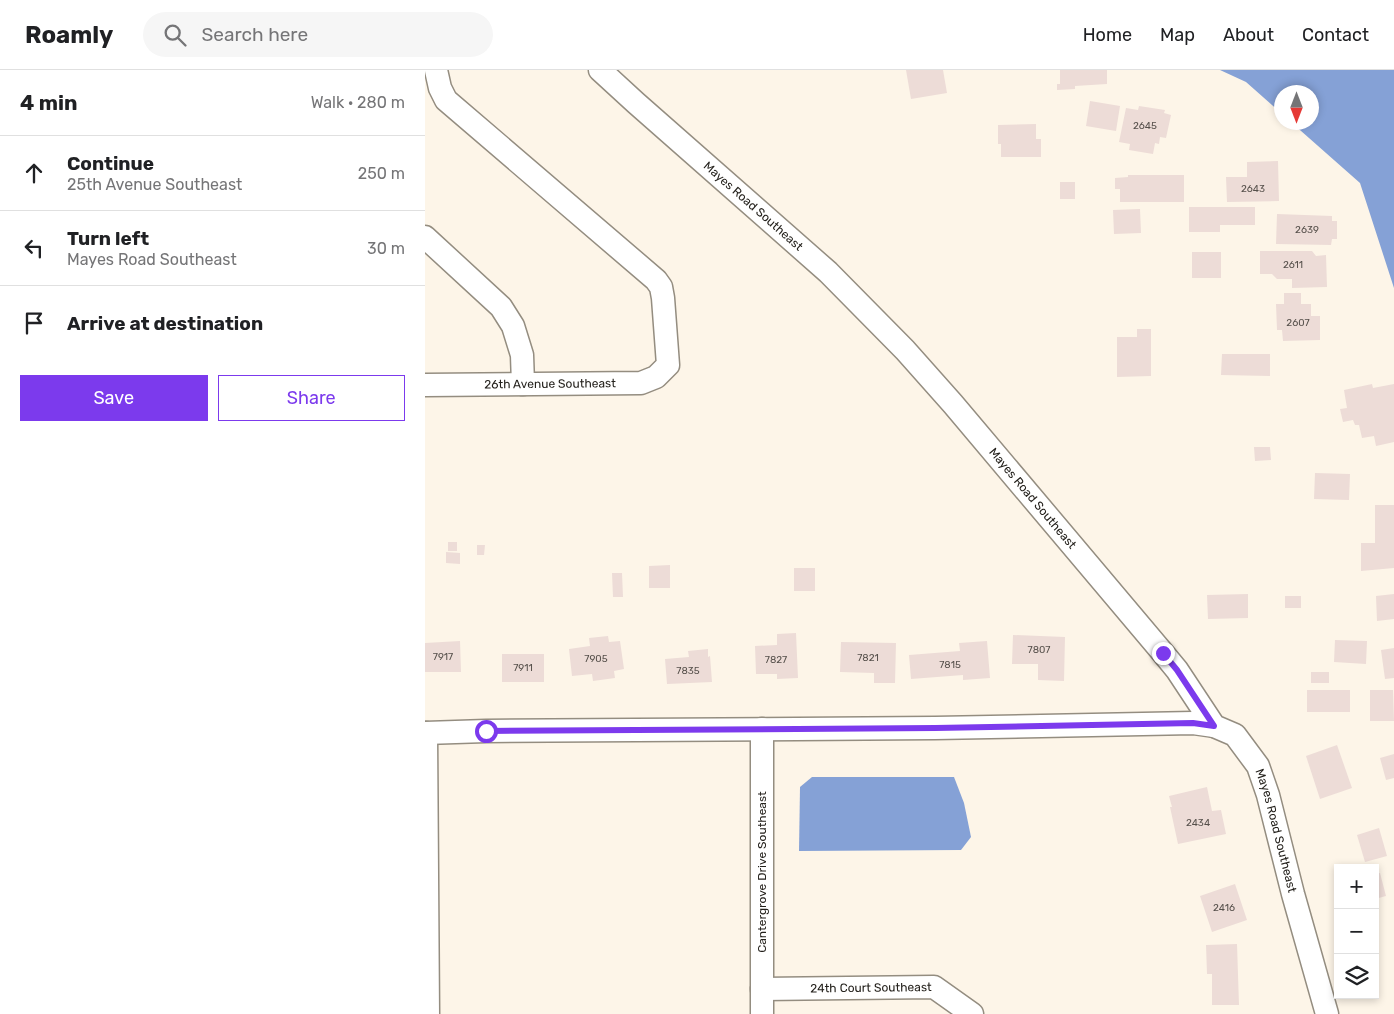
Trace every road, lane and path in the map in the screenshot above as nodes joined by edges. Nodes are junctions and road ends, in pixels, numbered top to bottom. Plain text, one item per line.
1 (436, 70) edge
2 (600, 70) edge
3 (425, 236) edge
4 (523, 384) junction
5 (425, 385) edge
6 (1214, 726) junction
7 (762, 729) junction
8 (426, 733) edge
9 (762, 989) junction
10 (428, 1014) edge
11 (762, 1014) edge
12 (971, 1014) edge
13 (1327, 1014) edge

1 - 4 street, 26th Avenue Southeast
2 - 6 street, Mayes Road Southeast
3 - 4 street
4 - 5 street, 26th Avenue Southeast
6 - 7 street
6 - 13 street, Mayes Road Southeast
7 - 8 street
7 - 9 street, Cantergrove Drive Southeast
8 - 10 street
9 - 11 street, Cantergrove Drive Southeast
9 - 12 street, 24th Court Southeast

